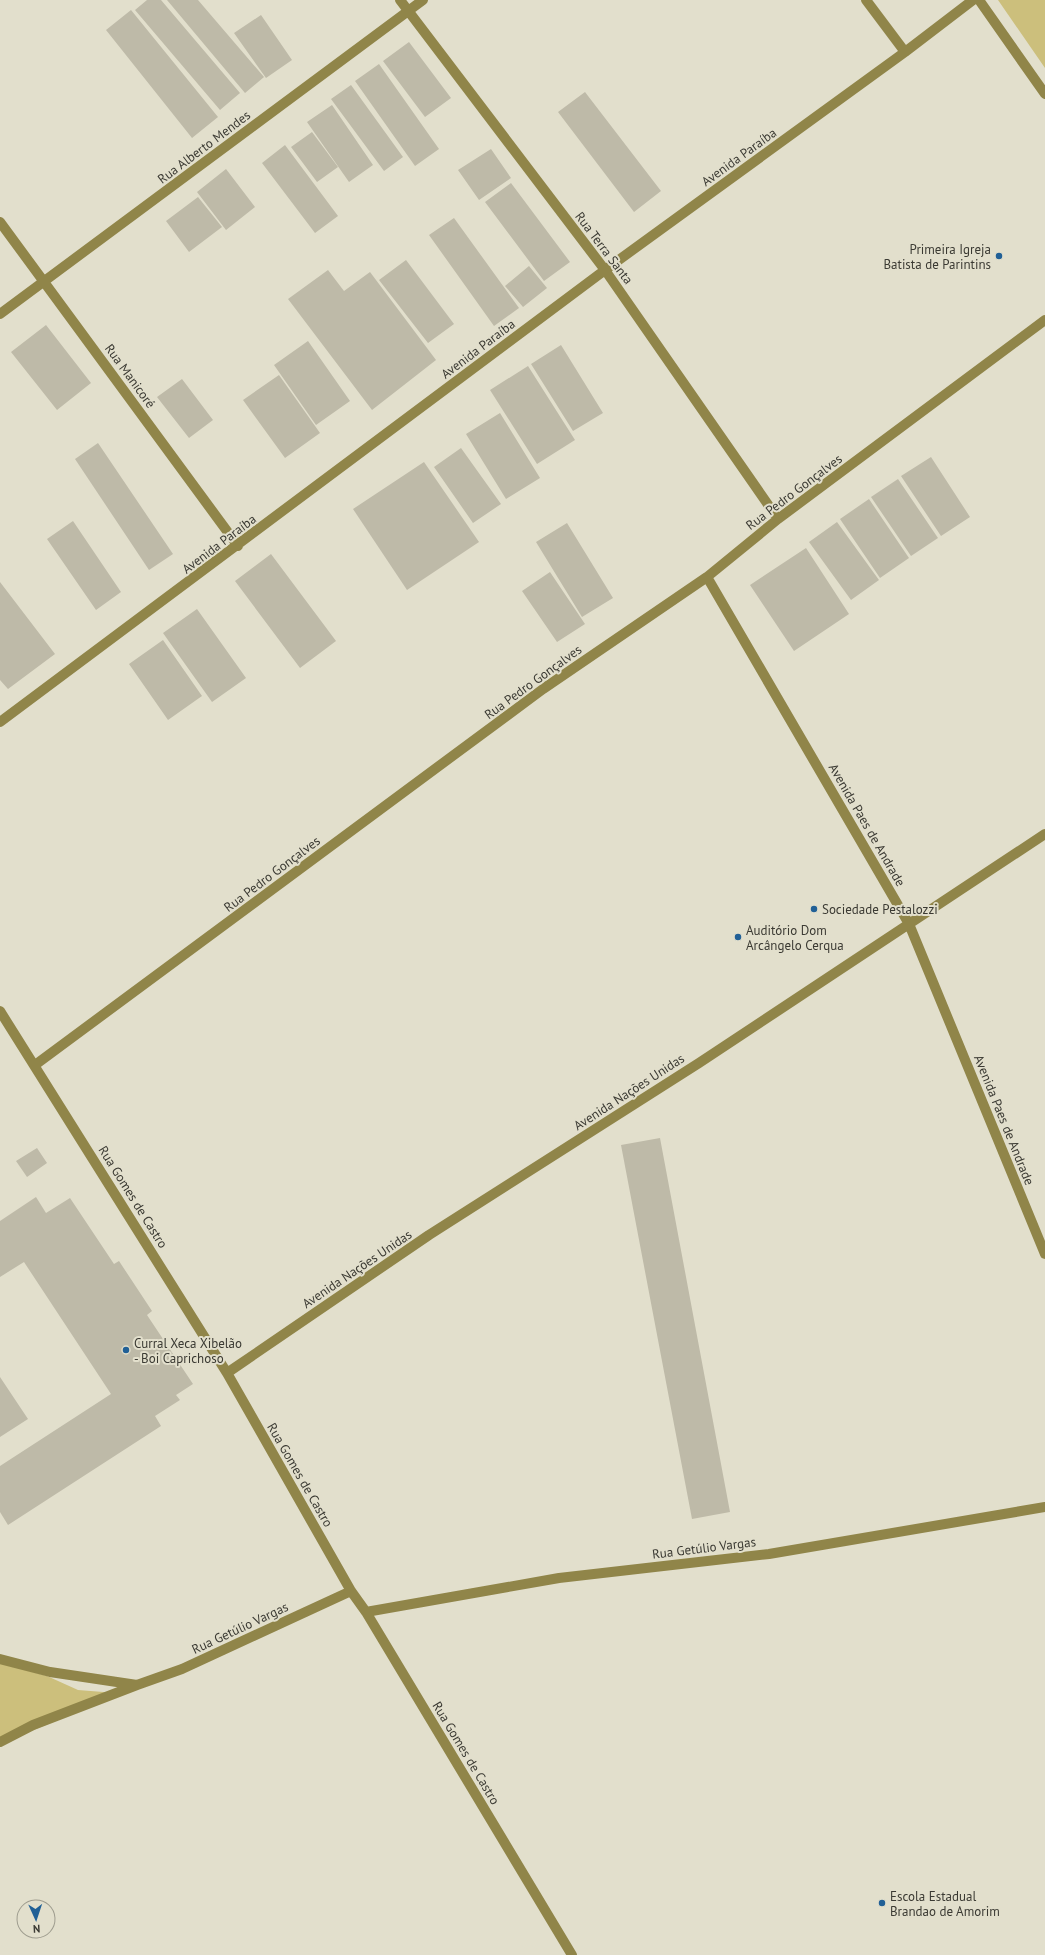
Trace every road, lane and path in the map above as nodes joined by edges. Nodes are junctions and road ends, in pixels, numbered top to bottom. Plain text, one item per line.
1 (400, 0) edge
2 (423, 0) edge
3 (866, 0) edge
4 (973, 0) edge
5 (979, 0) edge
6 (408, 11) junction
7 (905, 52) junction
8 (1045, 94) edge
9 (0, 222) edge
10 (605, 270) junction
11 (45, 281) junction
12 (0, 314) edge
13 (1045, 320) edge
14 (778, 519) junction
15 (238, 546) junction
16 (707, 577) junction
17 (0, 722) edge
18 (1045, 834) edge
19 (909, 924) junction
20 (0, 1011) edge
21 (35, 1065) junction
22 (1045, 1254) edge
23 (227, 1373) junction
24 (1045, 1507) edge
25 (352, 1591) junction
26 (366, 1612) junction
27 (0, 1659) edge
28 (137, 1685) junction
29 (0, 1742) edge
30 (572, 1955) edge

1 - 6 street, Rua Terra Santa
2 - 6 street, Rua Alberto Mendes
3 - 7 street
4 - 7 street, Avenida Paraíba
5 - 8 street
6 - 10 street, Rua Terra Santa
6 - 11 street, Rua Alberto Mendes
7 - 10 street, Avenida Paraíba
9 - 11 street, Rua Manicoré
10 - 14 street, Rua Terra Santa
10 - 15 street, Avenida Paraíba
11 - 12 street, Rua Alberto Mendes
11 - 15 street, Rua Manicoré
13 - 14 street, Rua Pedro Gonçalves
14 - 16 street, Rua Pedro Gonçalves
15 - 17 street, Avenida Paraíba
16 - 19 street, Avenida Paes de Andrade
16 - 21 street, Rua Pedro Gonçalves
18 - 19 street, Avenida Nações Unidas
19 - 22 street, Avenida Paes de Andrade
19 - 23 street, Avenida Nações Unidas
20 - 21 street, Rua Gomes de Castro
21 - 23 street, Rua Gomes de Castro
23 - 25 street, Rua Gomes de Castro
24 - 26 street, Rua Getúlio Vargas
25 - 26 street, Rua Gomes de Castro
25 - 28 street, Rua Getúlio Vargas
26 - 30 street, Rua Gomes de Castro
27 - 28 street, Rua Getúlio Vargas
28 - 29 street, Rua Getúlio Vargas

